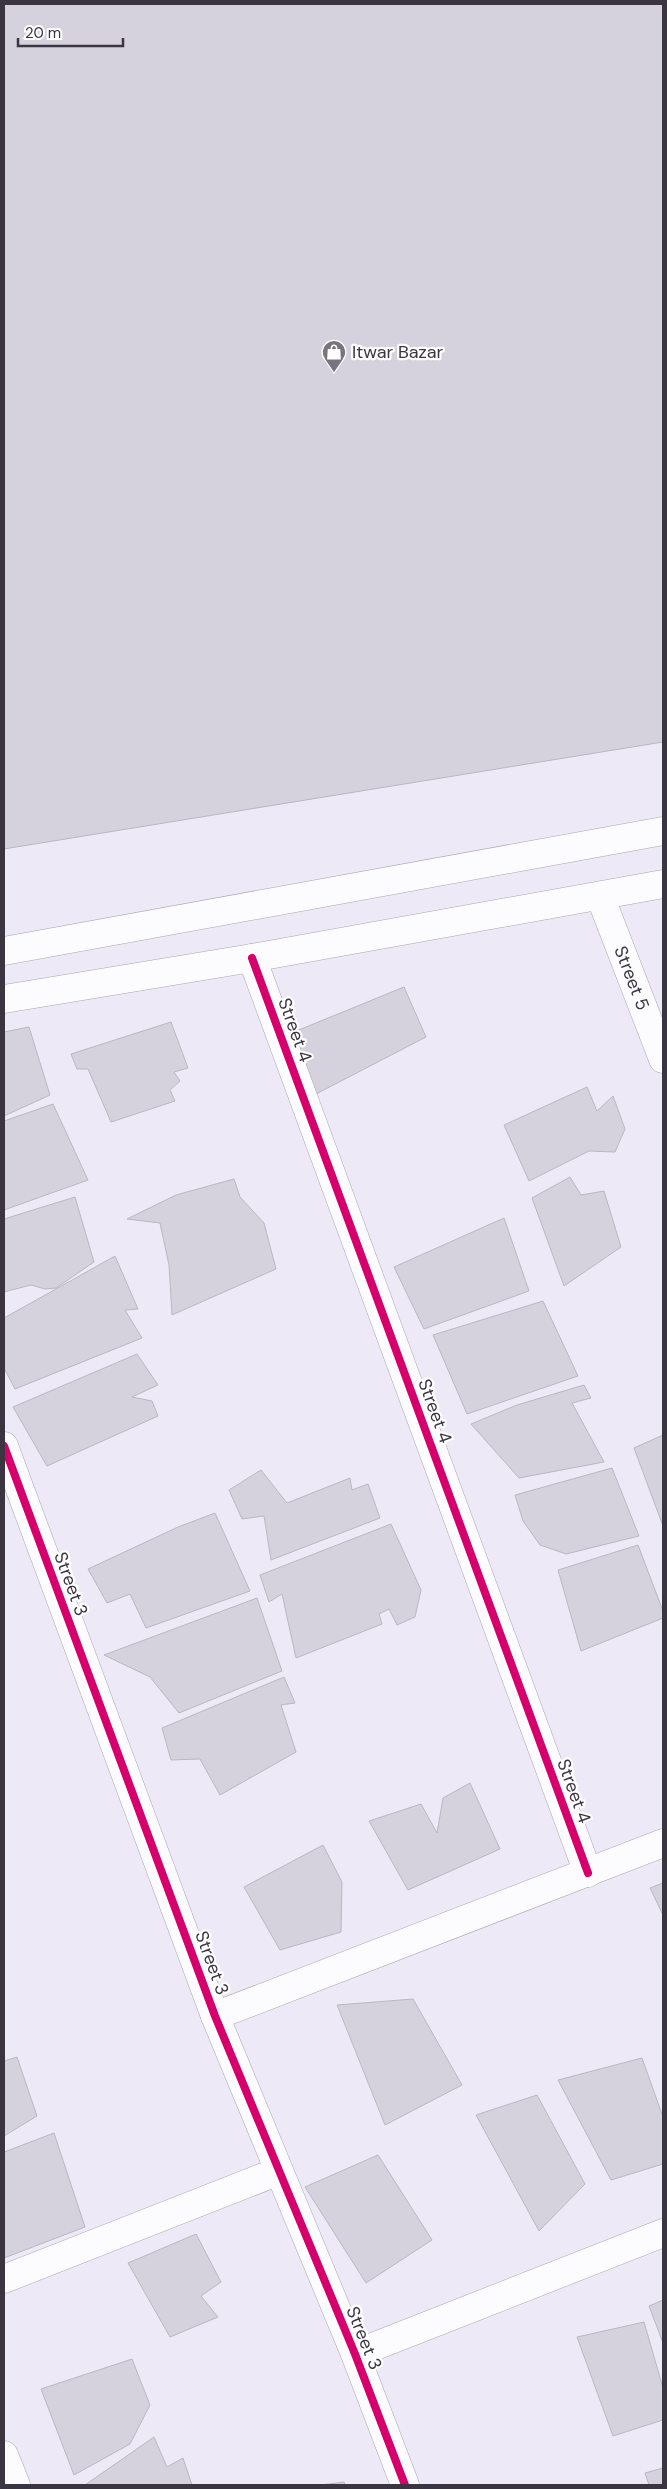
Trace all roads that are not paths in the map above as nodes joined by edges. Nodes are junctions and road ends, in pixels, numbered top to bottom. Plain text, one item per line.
1 (663, 831) edge
2 (663, 884) edge
3 (600, 896) junction
4 (4, 951) edge
5 (252, 958) junction
6 (4, 999) edge
7 (663, 1059) edge
8 (4, 1446) edge
9 (663, 1843) edge
10 (588, 1873) junction
11 (215, 2016) junction
12 (279, 2171) junction
13 (663, 2233) edge
14 (4, 2278) edge
15 (355, 2354) junction
16 (4, 2455) edge
17 (16, 2485) edge
18 (405, 2485) edge

1 - 4 street
2 - 3 street
3 - 5 street
3 - 7 street, Street 5
5 - 6 street
5 - 10 street, Street 4
8 - 11 street, Street 3
9 - 10 street
10 - 11 street
11 - 12 street, Street 3
12 - 14 street
12 - 15 street, Street 3
13 - 15 street
15 - 18 street, Street 3
16 - 17 street

